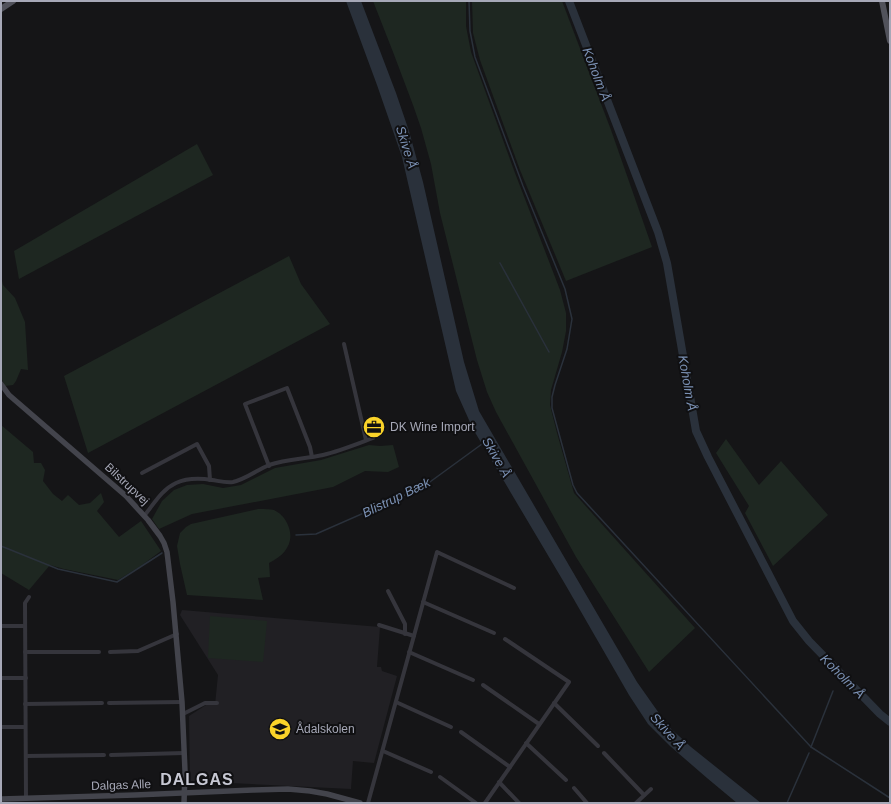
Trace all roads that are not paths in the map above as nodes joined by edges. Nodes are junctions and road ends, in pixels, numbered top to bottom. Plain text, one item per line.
1 (14, 1) edge
2 (882, 1) edge
3 (1, 8) edge
4 (890, 41) edge
5 (344, 344) dead end
6 (1, 384) edge
7 (372, 438) dead end
8 (366, 440) junction
9 (312, 457) junction
10 (269, 466) junction
11 (142, 472) dead end
12 (210, 480) junction
13 (144, 516) junction
14 (514, 588) dead end
15 (388, 591) dead end
16 (29, 597) dead end
17 (423, 602) junction
18 (379, 625) dead end
19 (1, 626) edge
20 (25, 626) junction
21 (494, 633) dead end
22 (176, 634) junction
23 (405, 634) junction
24 (414, 636) junction
25 (505, 639) dead end
26 (25, 652) junction
27 (99, 652) dead end
28 (110, 652) dead end
29 (410, 652) junction
30 (1, 678) edge
31 (26, 678) junction
32 (473, 680) dead end
33 (483, 685) dead end
34 (182, 702) junction
35 (396, 702) junction
36 (102, 703) dead end
37 (109, 703) dead end
38 (217, 703) dead end
39 (554, 703) junction
40 (25, 704) junction
41 (183, 714) junction
42 (539, 724) junction
43 (1, 727) edge
44 (25, 727) junction
45 (451, 727) dead end
46 (461, 732) dead end
47 (526, 743) junction
48 (598, 746) dead end
49 (383, 751) junction
50 (184, 753) junction
51 (604, 753) dead end
52 (104, 755) dead end
53 (110, 755) dead end
54 (26, 756) junction
55 (510, 767) junction
56 (431, 772) dead end
57 (440, 777) dead end
58 (566, 780) dead end
59 (499, 782) junction
60 (574, 788) dead end
61 (651, 789) dead end
62 (184, 793) junction
63 (644, 795) junction
64 (26, 799) junction
65 (1, 800) edge
66 (184, 803) edge
67 (360, 803) edge
68 (368, 803) edge
69 (476, 803) edge
70 (485, 803) edge
71 (519, 803) edge
72 (587, 803) edge
73 (636, 803) edge

1 - 3 main road
2 - 4 main road
5 - 8 street
6 - 13 street, Bilstrupvej
7 - 8 street
8 - 9 street
9 - 10 street
9 - 10 street
10 - 12 street
11 - 12 street
12 - 13 street
13 - 22 street, Bilstrupvej
14 - 17 street
15 - 23 street
16 - 20 street
17 - 21 street
17 - 24 street
18 - 23 street
19 - 20 street
20 - 26 street
22 - 28 street
22 - 34 street, Bilstrupvej
23 - 24 street
24 - 29 street
25 - 39 street
26 - 27 street
26 - 31 street
29 - 32 street
29 - 35 street
30 - 31 street
31 - 40 street
33 - 42 street
34 - 37 street
34 - 41 street, Bilstrupvej
35 - 45 street
35 - 49 street
36 - 40 street
38 - 41 street
39 - 42 street
39 - 48 street
40 - 44 street
41 - 50 street, Bilstrupvej
42 - 47 street
43 - 44 street
44 - 54 street
46 - 55 street
47 - 55 street
47 - 58 street
49 - 56 street
49 - 68 street
50 - 53 street
50 - 62 street, Bilstrupvej
51 - 63 street
52 - 54 street
54 - 64 street
55 - 59 street
57 - 69 street
59 - 70 street
59 - 71 street
60 - 72 street
61 - 63 street
62 - 64 street, Dalgas Alle
62 - 66 street, Bilstrupvej
62 - 67 street, Dalgas Alle
63 - 73 street
64 - 65 street, Dalgas Alle

